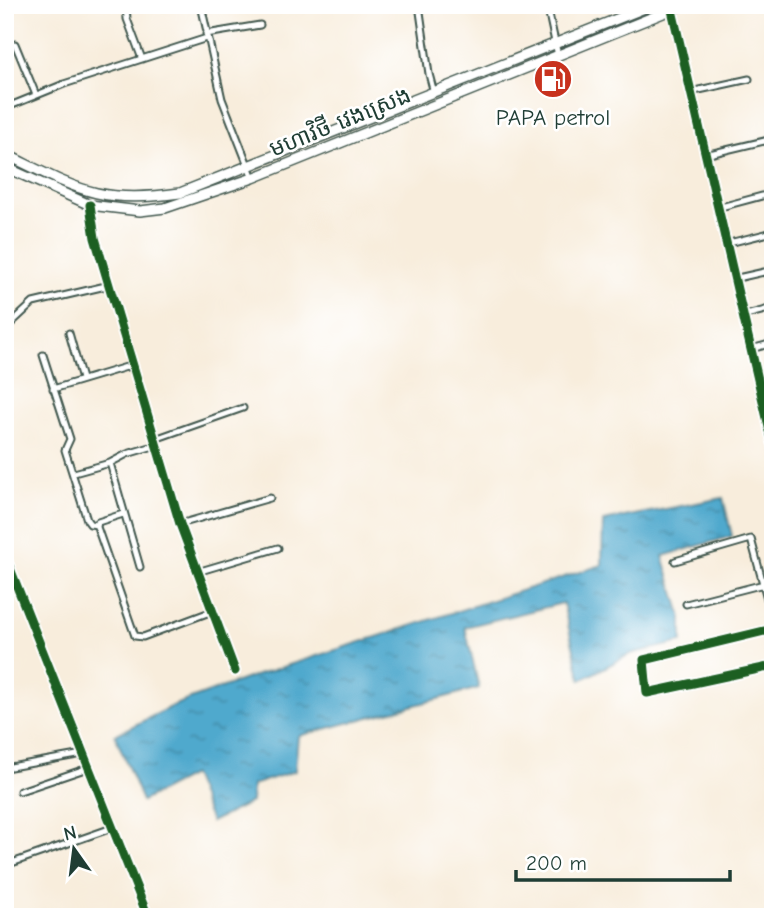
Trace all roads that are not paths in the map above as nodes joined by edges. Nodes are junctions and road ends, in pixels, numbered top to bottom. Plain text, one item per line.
1 (125, 5) edge
2 (201, 5) edge
3 (419, 5) edge
4 (547, 5) edge
5 (653, 5) edge
6 (684, 5) edge
7 (672, 10) junction
8 (260, 25) dead end
9 (207, 36) junction
10 (15, 44) dead end
11 (553, 45) junction
12 (558, 56) junction
13 (142, 59) junction
14 (749, 79) dead end
15 (690, 92) junction
16 (435, 93) junction
17 (36, 95) junction
18 (5, 108) edge
19 (773, 139) edge
20 (5, 154) edge
21 (705, 155) junction
22 (5, 167) edge
23 (248, 167) junction
24 (253, 178) junction
25 (773, 193) edge
26 (90, 205) junction
27 (717, 208) junction
28 (773, 232) edge
29 (725, 244) junction
30 (773, 270) edge
31 (733, 279) junction
32 (110, 285) junction
33 (773, 308) edge
34 (742, 316) junction
35 (5, 329) edge
36 (69, 333) dead end
37 (773, 343) edge
38 (751, 349) junction
39 (43, 355) dead end
40 (133, 365) junction
41 (773, 375) edge
42 (82, 379) junction
43 (757, 379) junction
44 (53, 389) junction
45 (243, 408) dead end
46 (772, 440) edge
47 (156, 442) junction
48 (110, 463) junction
49 (74, 473) junction
50 (270, 498) dead end
51 (123, 514) junction
52 (180, 524) junction
53 (97, 525) junction
54 (278, 548) dead end
55 (5, 556) edge
56 (675, 561) dead end
57 (140, 568) dead end
58 (197, 572) junction
59 (764, 584) junction
60 (686, 604) dead end
61 (210, 612) junction
62 (773, 621) edge
63 (773, 629) edge
64 (773, 666) edge
65 (235, 671) dead end
66 (83, 754) junction
67 (5, 768) edge
68 (88, 768) junction
69 (20, 791) dead end
70 (112, 828) junction
71 (6, 865) edge
72 (148, 917) edge

1 - 13 street
2 - 9 street
3 - 16 street
4 - 11 street
5 - 11 main road, មហាវិថី វេងស្រេង
6 - 7 main road, មហាវិថី វេងស្រេង
7 - 12 main road, មហាវិថី វេងស្រេង
7 - 15 street
8 - 9 street
9 - 13 street
9 - 23 street
10 - 17 street
11 - 12 street
11 - 16 main road, មហាវិថី វេងស្រេង
12 - 24 main road, មហាវិថី វេងស្រេង
13 - 17 street
14 - 15 street
15 - 21 street
16 - 23 main road, មហាវិថី វេងស្រេង
17 - 18 street
19 - 21 street
20 - 23 main road, មហាវិថី វេងស្រេង
21 - 27 street
22 - 26 main road, មហាវិថី វេងស្រេង
23 - 24 street
24 - 26 main road, មហាវិថី វេងស្រេង
25 - 27 street
26 - 32 street
27 - 29 street
28 - 29 street
29 - 31 street
30 - 31 street
31 - 34 street
32 - 35 street
32 - 40 street
33 - 34 street
34 - 38 street
36 - 42 street
37 - 38 street
38 - 43 street
39 - 44 street
40 - 42 street
40 - 47 street
41 - 43 street
42 - 44 street
43 - 46 street
44 - 49 street
45 - 47 street
47 - 48 street
47 - 52 street
48 - 49 street
48 - 51 street
49 - 53 street
50 - 52 street
51 - 53 street
51 - 57 street
52 - 58 street
53 - 61 street
54 - 58 street
55 - 66 street
56 - 59 street
58 - 61 street
59 - 60 street
59 - 62 street
61 - 65 street
63 - 64 street
66 - 67 street
66 - 68 street
68 - 69 street
68 - 70 street
70 - 71 street
70 - 72 street

